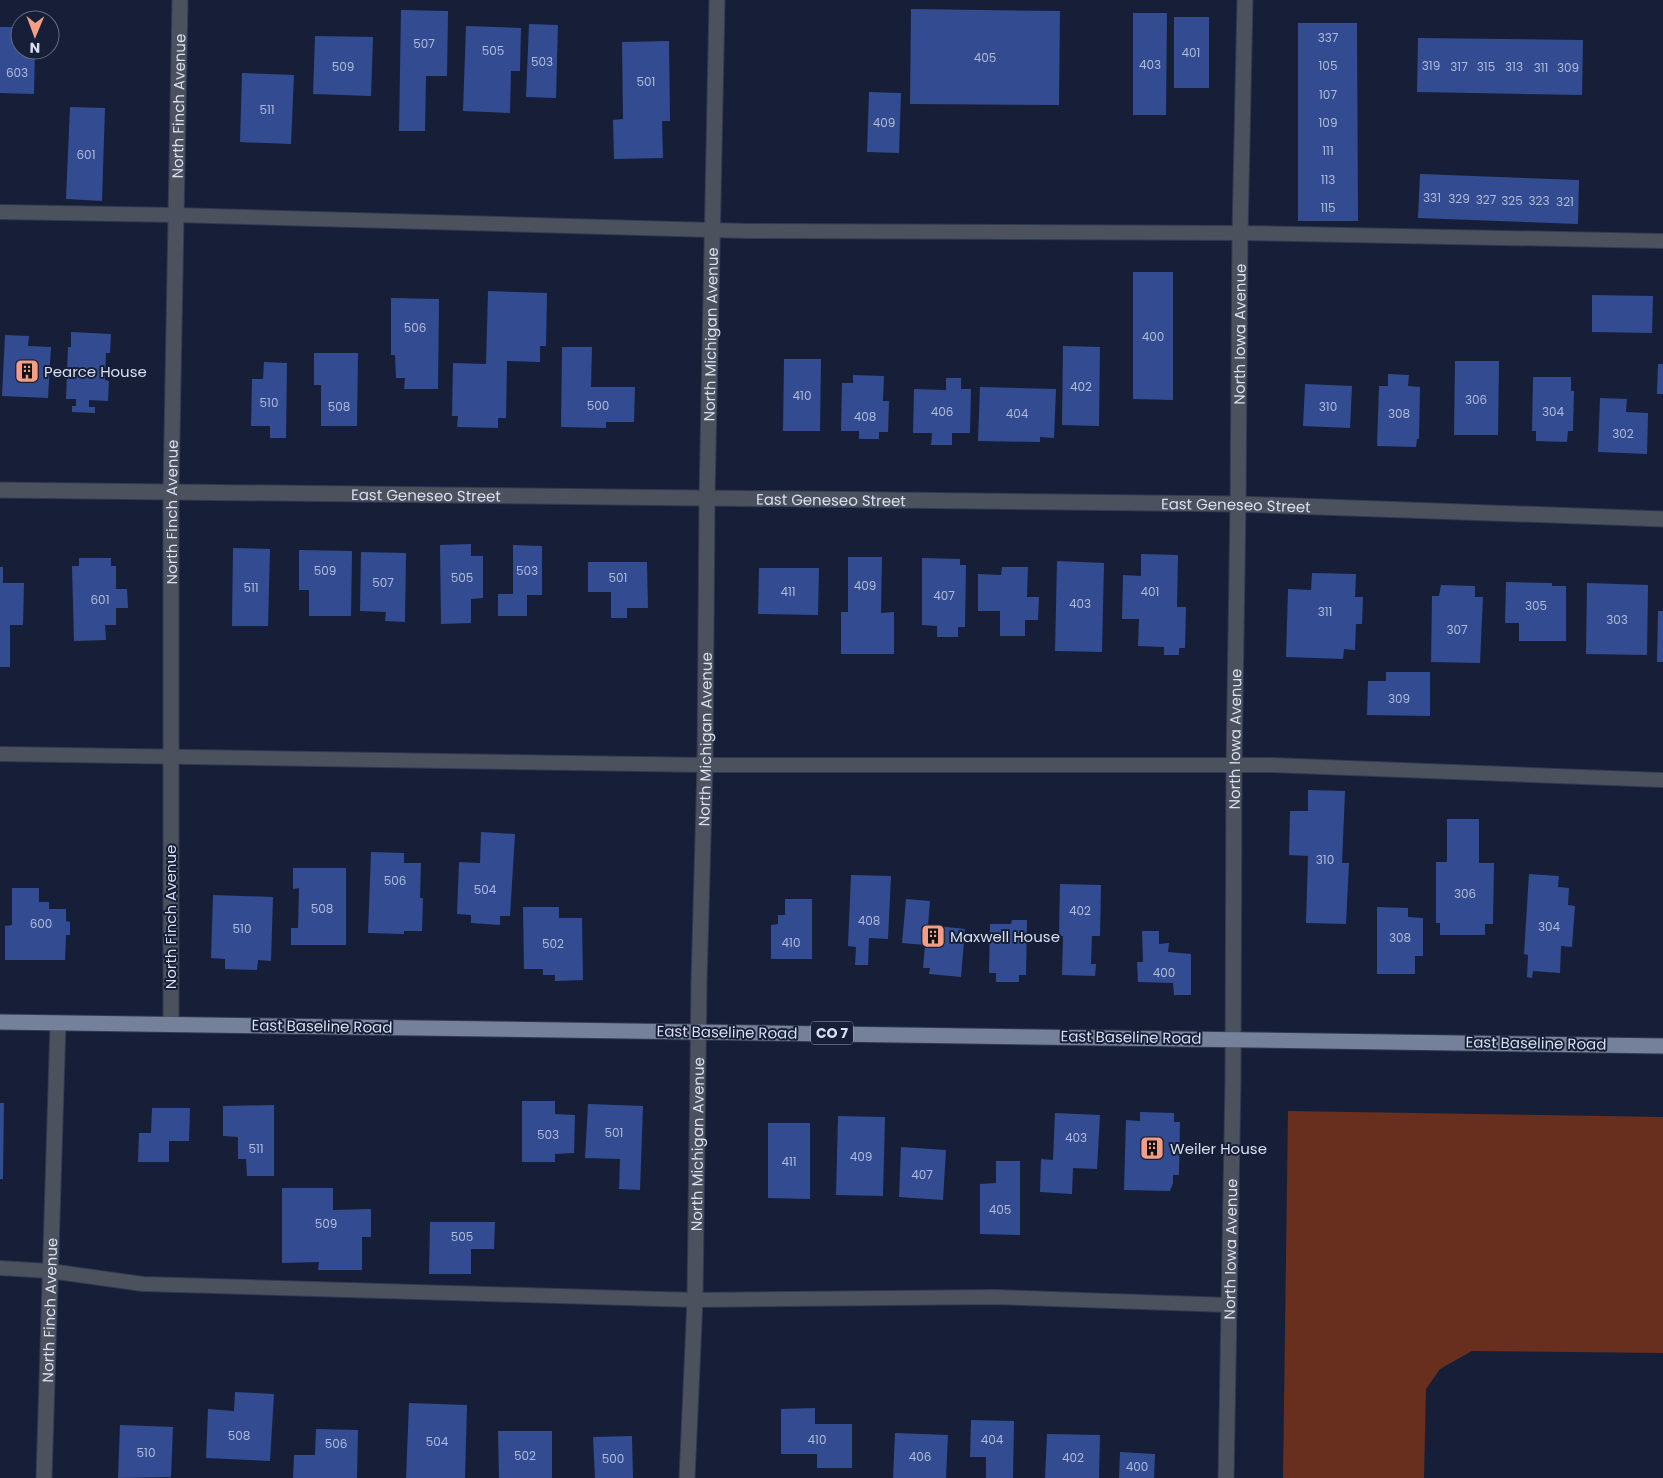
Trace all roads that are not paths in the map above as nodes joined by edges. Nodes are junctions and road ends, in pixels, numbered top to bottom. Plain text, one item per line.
1 (180, 0) edge
2 (717, 0) edge
3 (1245, 0) edge
4 (0, 212) edge
5 (175, 215) junction
6 (712, 230) junction
7 (1240, 233) junction
8 (1663, 241) edge
9 (0, 490) edge
10 (171, 491) junction
11 (707, 498) junction
12 (1238, 504) junction
13 (1663, 519) edge
14 (0, 754) edge
15 (171, 757) junction
16 (705, 765) junction
17 (1234, 766) junction
18 (1663, 780) edge
19 (0, 1022) edge
20 (58, 1023) junction
21 (171, 1024) junction
22 (698, 1031) junction
23 (1233, 1038) junction
24 (1663, 1046) edge
25 (0, 1268) edge
26 (50, 1271) junction
27 (695, 1300) junction
28 (1229, 1305) junction
29 (44, 1478) edge
30 (687, 1478) edge
31 (1226, 1478) edge

1 - 5 street, North Finch Avenue
2 - 6 street, North Michigan Avenue
3 - 7 street, North Iowa Avenue
4 - 5 lane
5 - 6 lane
5 - 10 street, North Finch Avenue
6 - 7 lane
6 - 11 street, North Michigan Avenue
7 - 8 lane
7 - 12 street, North Iowa Avenue
9 - 10 street, East Geneseo Street
10 - 11 street, East Geneseo Street
10 - 15 street, North Finch Avenue
11 - 12 street, East Geneseo Street
11 - 16 street, North Michigan Avenue
12 - 13 street, East Geneseo Street
12 - 17 street, North Iowa Avenue
14 - 15 lane
15 - 16 lane
15 - 21 street, North Finch Avenue
16 - 17 lane
16 - 22 street, North Michigan Avenue
17 - 18 lane
17 - 23 street, North Iowa Avenue
19 - 20 main road, East Baseline Road / CO 7
20 - 21 main road, East Baseline Road / CO 7
20 - 26 street, North Finch Avenue
21 - 22 main road, East Baseline Road / CO 7
22 - 23 main road, East Baseline Road / CO 7
22 - 27 street, North Michigan Avenue
23 - 24 main road, East Baseline Road / CO 7
23 - 28 street, North Iowa Avenue
25 - 26 lane
26 - 27 lane
26 - 29 street, North Finch Avenue
27 - 28 lane
27 - 30 street, North Michigan Avenue
28 - 31 street, North Iowa Avenue

